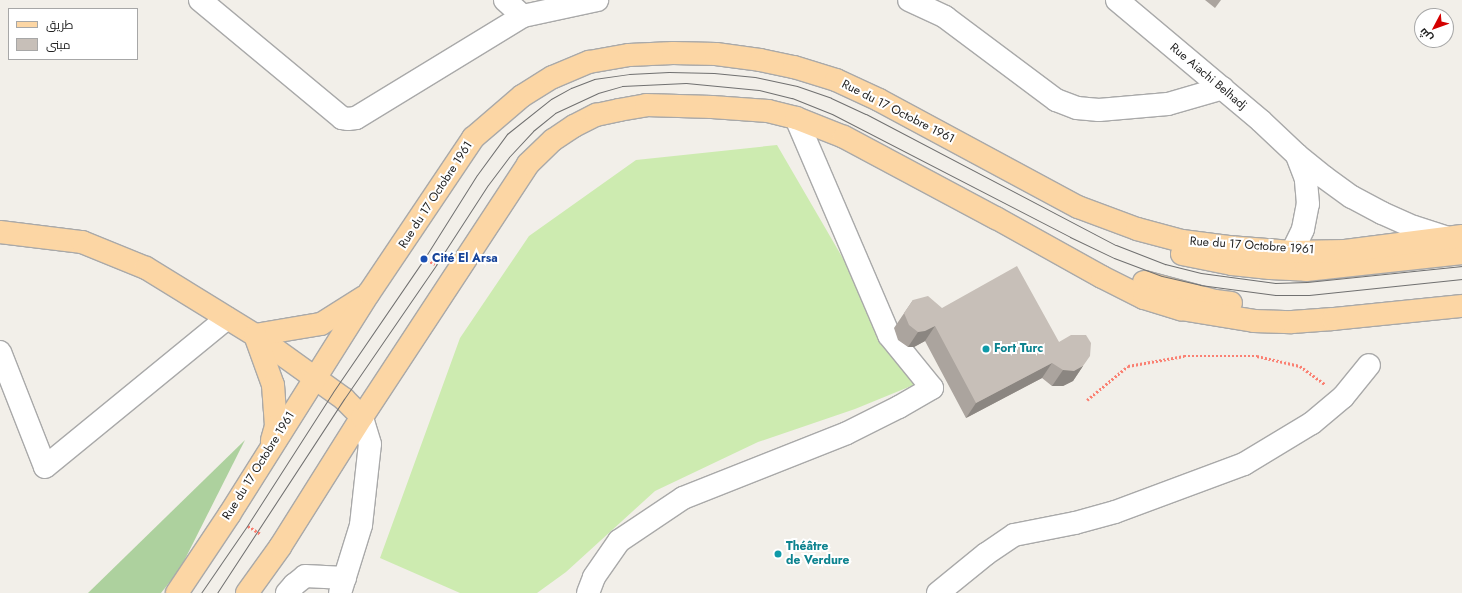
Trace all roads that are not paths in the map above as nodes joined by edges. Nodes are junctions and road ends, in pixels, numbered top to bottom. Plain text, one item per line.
1 (200, 0) edge
2 (505, 0) edge
3 (597, 0) edge
4 (909, 0) edge
5 (1126, 3) edge
6 (523, 16) junction
7 (1223, 88) junction
8 (796, 118) junction
9 (1297, 156) junction
10 (1078, 207) junction
11 (996, 218) junction
12 (0, 232) edge
13 (1454, 237) edge
14 (1292, 252) junction
15 (1462, 253) edge
16 (1462, 292) edge
17 (369, 293) junction
18 (1462, 306) edge
19 (227, 318) junction
20 (256, 335) junction
21 (0, 352) edge
22 (1369, 365) dead end
23 (316, 378) junction
24 (362, 417) junction
25 (269, 450) junction
26 (342, 586) edge
27 (177, 593) edge
28 (248, 593) edge
29 (287, 593) edge
30 (588, 593) edge
31 (938, 593) edge

1 - 6 street
2 - 6 street
3 - 6 street
4 - 7 street
5 - 7 street, Rue Aiachi Belhadj
7 - 9 street, Rue Aiachi Belhadj
8 - 11 main road
8 - 24 main road
8 - 30 street
9 - 13 street, Rue Aiachi Belhadj
9 - 14 street, Rue Aiachi Belhadj
10 - 14 main road, Rue du 17 Octobre 1961
10 - 15 main road
10 - 17 main road, Rue du 17 Octobre 1961
11 - 16 main road
11 - 18 main road
12 - 19 main road
13 - 14 main road, Rue du 17 Octobre 1961
17 - 20 main road
17 - 23 main road, Rue du 17 Octobre 1961
19 - 20 main road
19 - 21 street
20 - 23 main road
20 - 25 main road
22 - 31 street
23 - 24 main road
23 - 25 main road, Rue du 17 Octobre 1961
24 - 26 street
24 - 28 main road
25 - 27 main road, Rue du 17 Octobre 1961
26 - 29 street

